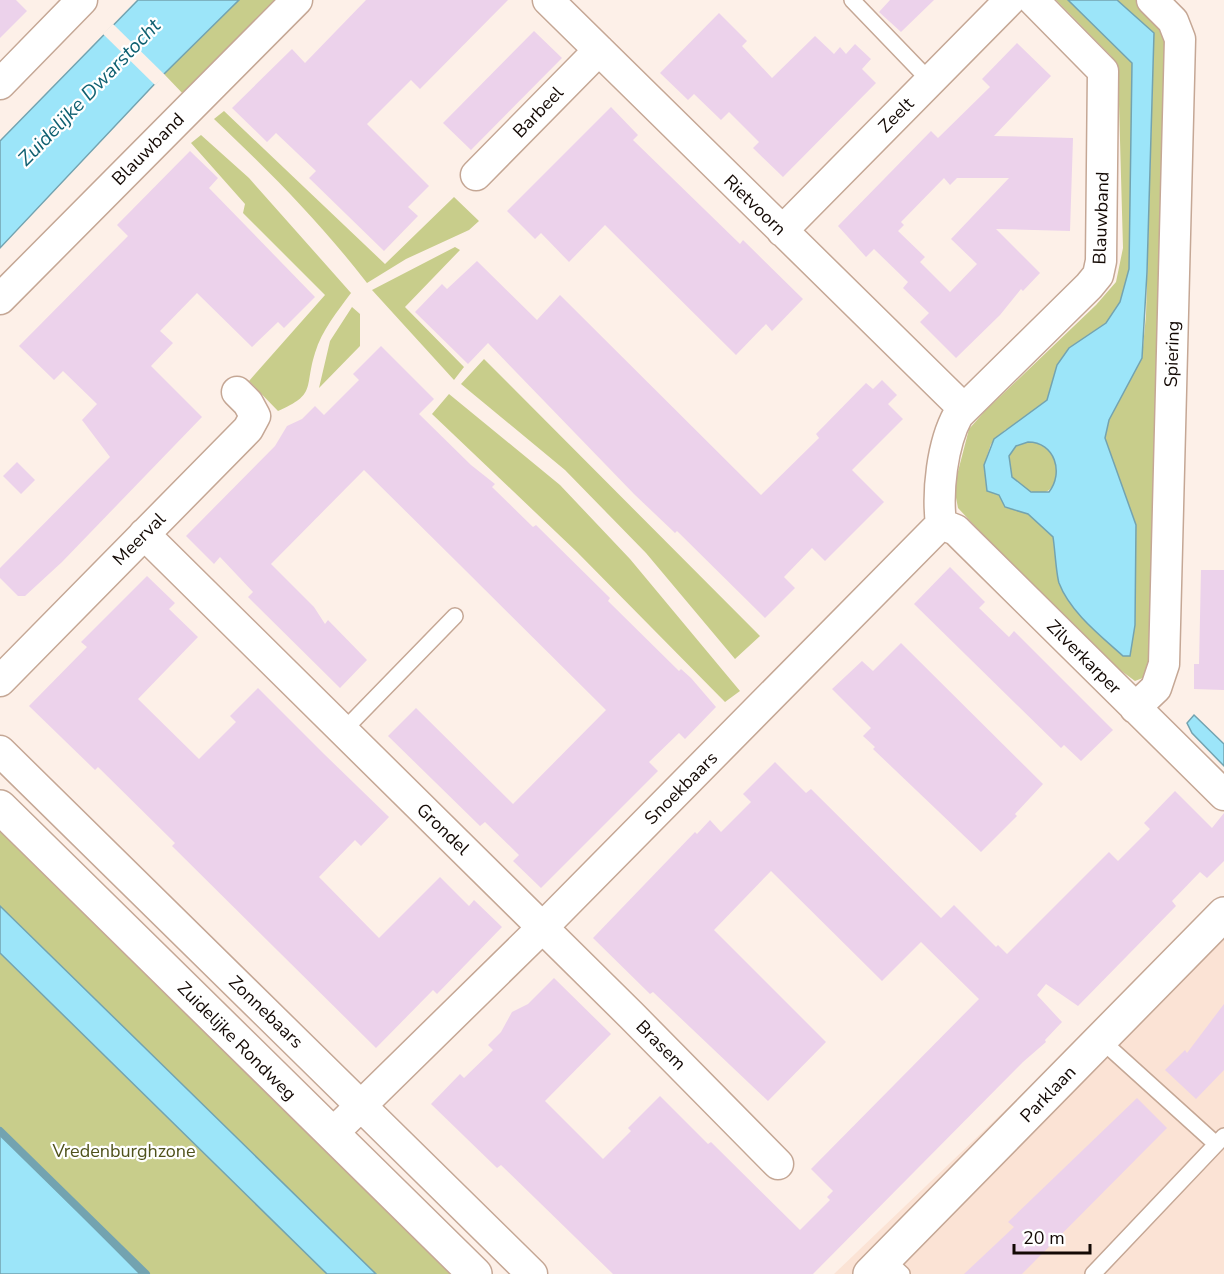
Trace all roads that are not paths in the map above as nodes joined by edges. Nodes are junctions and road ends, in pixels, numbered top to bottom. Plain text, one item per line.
1 (82, 0) edge
2 (297, 0) edge
3 (548, 0) edge
4 (852, 0) edge
5 (1010, 0) edge
6 (1033, 0) edge
7 (1152, 0) edge
8 (599, 50) junction
9 (930, 81) junction
10 (0, 84) edge
11 (476, 175) dead end
12 (782, 231) junction
13 (0, 299) edge
14 (237, 392) dead end
15 (964, 409) junction
16 (941, 524) junction
17 (144, 534) junction
18 (455, 616) dead end
19 (0, 681) edge
20 (1135, 708) junction
21 (344, 730) junction
22 (0, 751) edge
23 (1224, 795) edge
24 (0, 807) edge
25 (1224, 914) edge
26 (543, 928) junction
27 (1101, 1040) junction
28 (362, 1105) junction
29 (332, 1134) junction
30 (1220, 1140) edge
31 (778, 1164) dead end
32 (886, 1269) edge
33 (475, 1274) edge
34 (532, 1274) edge
35 (1093, 1274) edge

1 - 10 street
2 - 13 street, Blauwband
3 - 8 street, Rietvoorn
4 - 9 lane
5 - 9 street, Zeelt
6 - 15 street, Blauwband
7 - 20 street, Spiering
8 - 11 street, Barbeel
8 - 12 street, Rietvoorn
9 - 12 street, Zeelt
12 - 15 street, Rietvoorn
14 - 17 street, Meerval
15 - 16 street
16 - 20 street, Zilverkarper
16 - 26 street, Snoekbaars
17 - 19 street, Meerval
17 - 21 street, Grondel
18 - 21 lane
20 - 23 street, Zilverkarper
21 - 26 street, Grondel
22 - 28 street, Zonnebaars
24 - 29 main road, Zuidelijke Rondweg
25 - 27 main road, Parklaan
26 - 28 street, Snoekbaars
26 - 31 street, Brasem
27 - 30 lane
27 - 32 main road, Parklaan
28 - 29 street, Snoekbaars
28 - 34 street, Zonnebaars
29 - 33 main road, Zuidelijke Rondweg
30 - 35 lane

